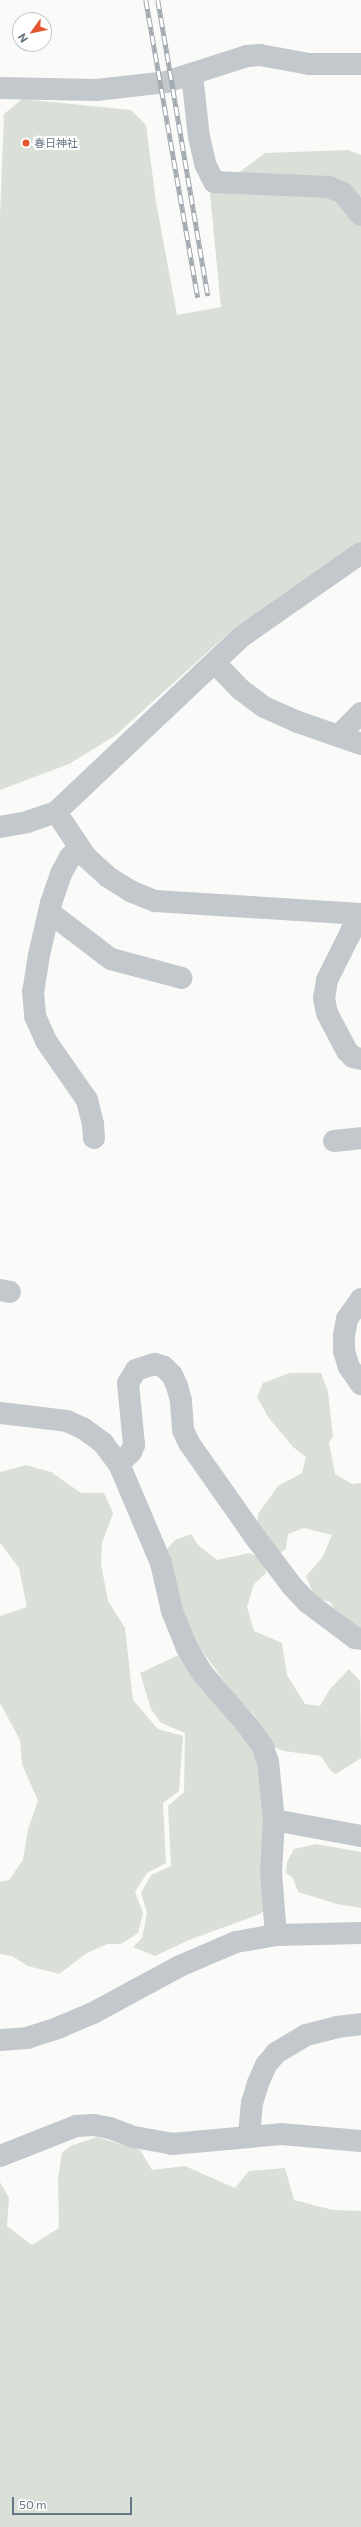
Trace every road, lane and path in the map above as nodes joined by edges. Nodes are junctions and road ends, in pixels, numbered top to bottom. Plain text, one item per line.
1 (361, 64) edge
2 (192, 75) junction
3 (0, 88) edge
4 (361, 216) edge
5 (361, 553) edge
6 (215, 664) junction
7 (361, 713) edge
8 (339, 735) junction
9 (361, 744) edge
10 (56, 812) junction
11 (0, 827) edge
12 (79, 848) junction
13 (49, 912) junction
14 (359, 914) edge
15 (182, 978) dead end
16 (361, 1059) edge
17 (94, 1138) dead end
18 (361, 1138) edge
19 (334, 1141) dead end
20 (361, 1299) edge
21 (361, 1384) edge
22 (0, 1413) edge
23 (119, 1464) junction
24 (361, 1639) edge
25 (274, 1820) junction
26 (356, 1831) edge
27 (361, 1933) edge
28 (276, 1935) junction
29 (361, 2024) edge
30 (0, 2040) edge
31 (249, 2136) junction
32 (361, 2141) edge
33 (0, 2156) edge

1 - 2 street
2 - 3 street
2 - 4 street
5 - 6 street
6 - 8 street
6 - 10 street
7 - 8 street
8 - 9 street
10 - 11 street
10 - 12 street
12 - 13 street
12 - 14 street
13 - 15 street
13 - 17 street
14 - 16 street
18 - 19 street
20 - 21 street
22 - 23 street
23 - 24 street
23 - 25 street
25 - 26 street
25 - 28 street
27 - 28 street
28 - 30 street
29 - 31 street
31 - 32 street
31 - 33 street

